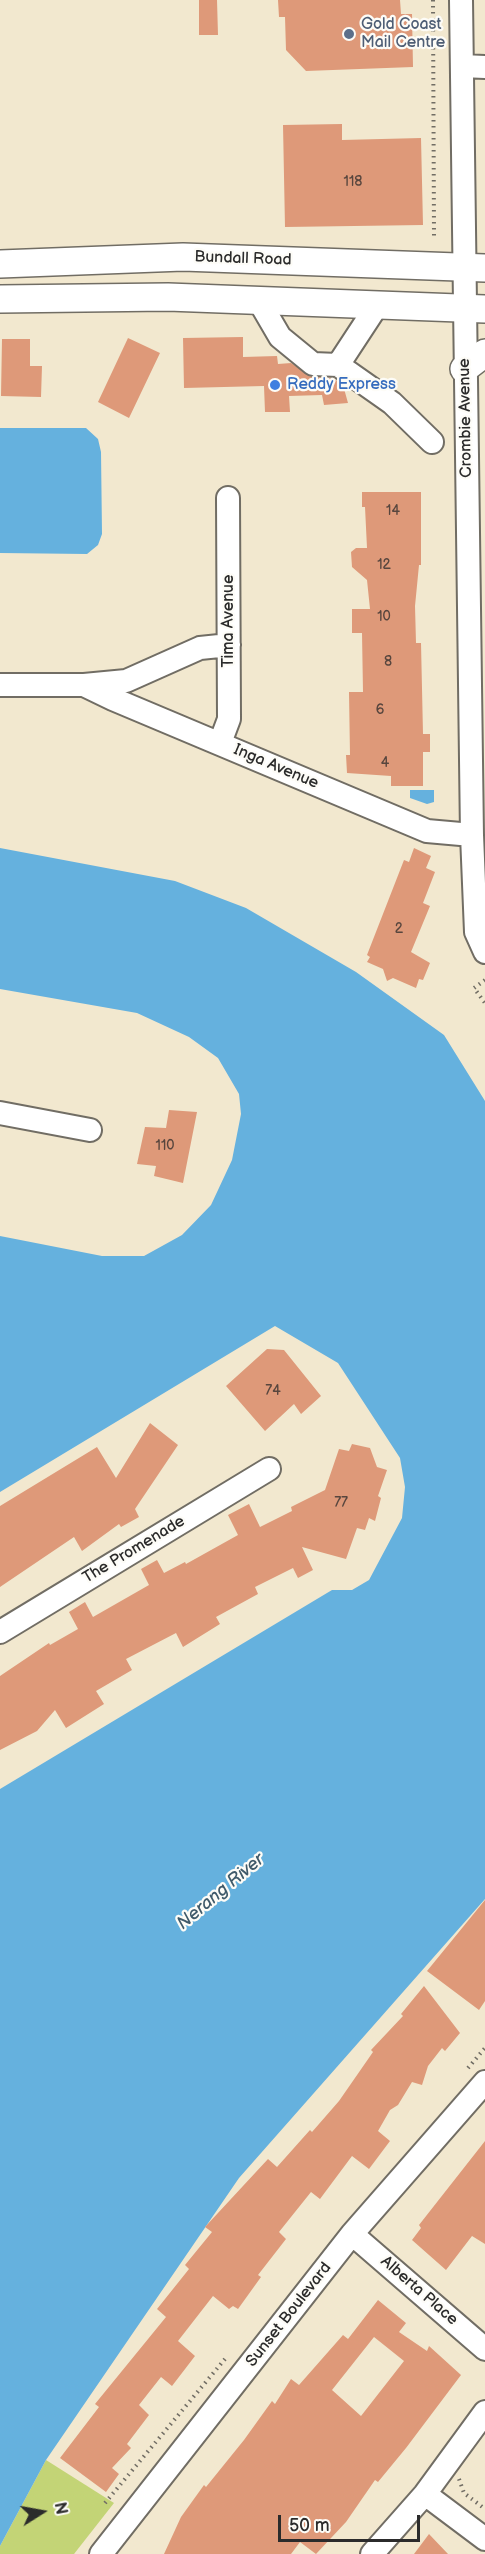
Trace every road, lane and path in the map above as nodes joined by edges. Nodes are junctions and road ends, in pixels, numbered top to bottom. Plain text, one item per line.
1 (433, 0) edge
2 (461, 0) edge
3 (462, 66) junction
4 (485, 67) edge
5 (436, 239) dead end
6 (0, 264) edge
7 (474, 268) edge
8 (0, 299) edge
9 (259, 301) junction
10 (378, 304) junction
11 (474, 308) edge
12 (475, 361) edge
13 (338, 365) junction
14 (432, 442) dead end
15 (228, 498) dead end
16 (230, 645) junction
17 (0, 685) edge
18 (84, 685) junction
19 (220, 743) junction
20 (472, 835) junction
21 (485, 952) edge
22 (485, 980) edge
23 (485, 1003) edge
24 (0, 1113) edge
25 (90, 1130) dead end
26 (269, 1468) dead end
27 (0, 1632) edge
28 (485, 2082) edge
29 (352, 2234) junction
30 (485, 2349) edge
31 (485, 2412) edge
32 (457, 2471) dead end
33 (425, 2494) junction
34 (485, 2509) edge
35 (485, 2539) edge
36 (101, 2554) edge
37 (372, 2554) edge

1 - 5 path
2 - 3 street, Crombie Avenue
3 - 4 street
3 - 7 street, Crombie Avenue
6 - 7 main road, Bundall Road
7 - 11 street, Crombie Avenue
8 - 9 main road
9 - 10 main road
9 - 13 street
10 - 11 main road
10 - 13 street
11 - 12 street, Crombie Avenue
12 - 20 street, Crombie Avenue
13 - 14 street
15 - 16 street, Tima Avenue
16 - 18 street, Inga Avenue
16 - 19 street, Tima Avenue
17 - 18 street, Inga Avenue
18 - 19 street, Inga Avenue
19 - 20 street, Inga Avenue
20 - 21 street, Crombie Avenue
22 - 23 path
24 - 25 street
26 - 27 street, The Promenade
28 - 29 street, Sunset Boulevard
29 - 30 street, Alberta Place
29 - 36 street, Sunset Boulevard
31 - 33 street
32 - 34 path
33 - 35 street
33 - 37 street

